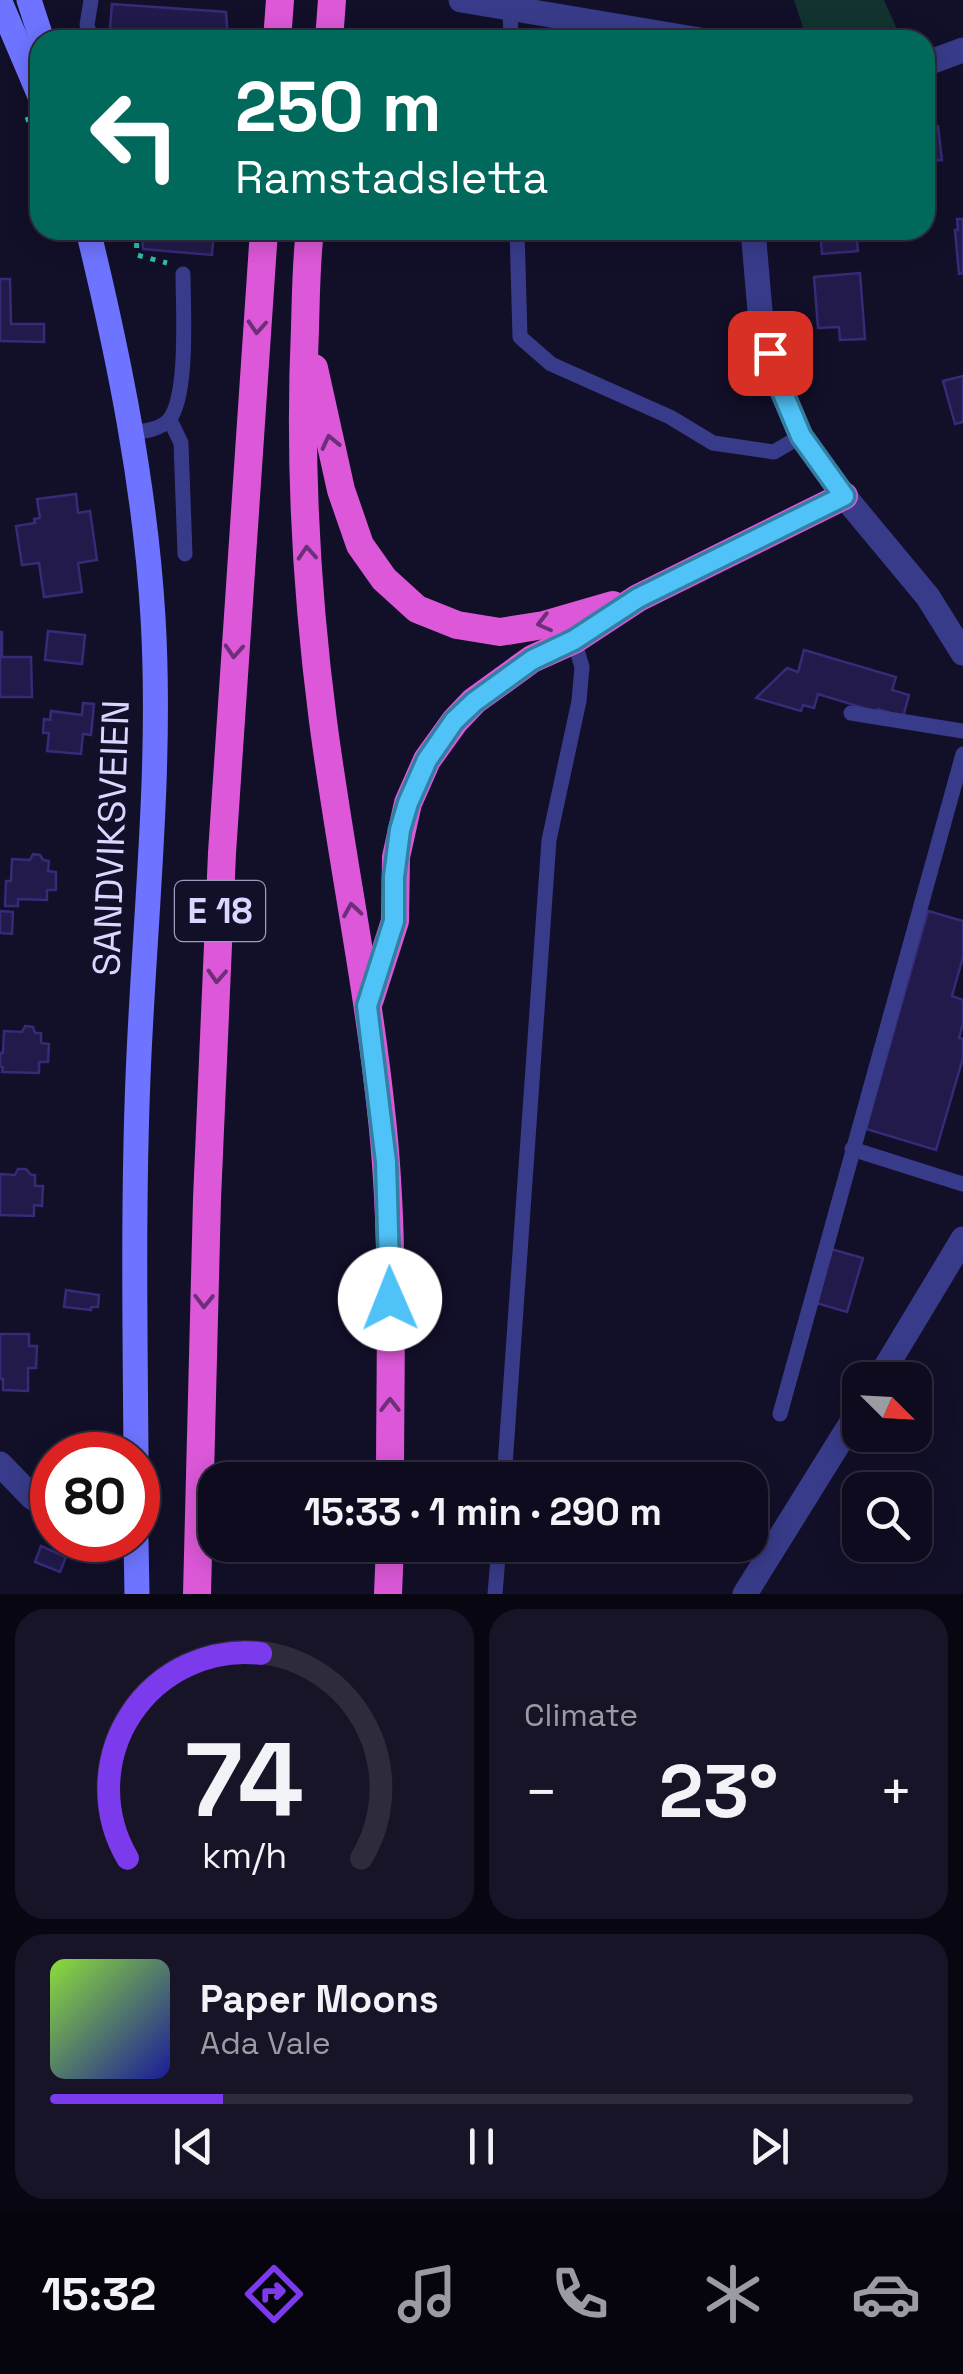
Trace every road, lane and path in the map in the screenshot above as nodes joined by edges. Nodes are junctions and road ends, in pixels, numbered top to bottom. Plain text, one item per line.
1 (29, 0) edge
2 (91, 0) edge
3 (280, 0) edge
4 (332, 0) edge
5 (461, 0) edge
6 (0, 2) edge
7 (570, 8) edge
8 (510, 9) junction
9 (39, 30) edge
10 (88, 30) edge
11 (278, 30) edge
12 (330, 30) edge
13 (511, 30) edge
14 (659, 30) edge
15 (963, 50) edge
16 (935, 60) edge
17 (30, 72) edge
18 (90, 240) edge
19 (136, 240) edge
20 (263, 240) edge
21 (309, 240) edge
22 (517, 240) edge
23 (754, 240) edge
24 (183, 274) joint
25 (305, 327) junction
26 (170, 420) junction
27 (131, 433) junction
28 (801, 436) junction
29 (844, 496) junction
30 (185, 554) dead end
31 (638, 598) junction
32 (574, 640) junction
33 (963, 653) edge
34 (852, 714) dead end
35 (963, 731) edge
36 (963, 754) edge
37 (367, 1006) junction
38 (852, 1149) junction
39 (963, 1184) edge
40 (963, 1239) edge
41 (889, 1362) edge
42 (780, 1414) dead end
43 (136, 1432) edge
44 (842, 1438) edge
45 (390, 1462) edge
46 (505, 1462) edge
47 (0, 1464) edge
48 (30, 1495) edge
49 (136, 1562) edge
50 (389, 1562) edge
51 (498, 1562) edge
52 (136, 1594) edge
53 (197, 1594) edge
54 (388, 1594) edge
55 (495, 1594) edge
56 (745, 1594) edge

1 - 9 main road
2 - 10 lane
3 - 11 highway
4 - 12 highway
5 - 8 street
6 - 17 main road
7 - 8 street
7 - 14 street
8 - 13 lane
15 - 16 street
18 - 27 main road, SANDVIKSVEIEN
19 - 24 path
20 -> 53 highway, E 18
21 - 25 highway
22 - 28 lane
23 - 28 street
24 - 26 lane
31 -> 25 highway
37 -> 25 highway
26 - 27 lane
26 - 30 lane
27 - 43 main road, SANDVIKSVEIEN
28 - 29 street
29 - 31 highway
29 - 33 street
31 - 32 highway
32 - 37 highway
32 - 46 lane
34 - 35 lane
36 - 38 lane
45 -> 37 highway
38 - 39 lane
38 - 42 lane
40 - 41 street
44 - 56 street
47 - 48 street
49 - 52 main road
50 - 54 highway
51 - 55 lane

